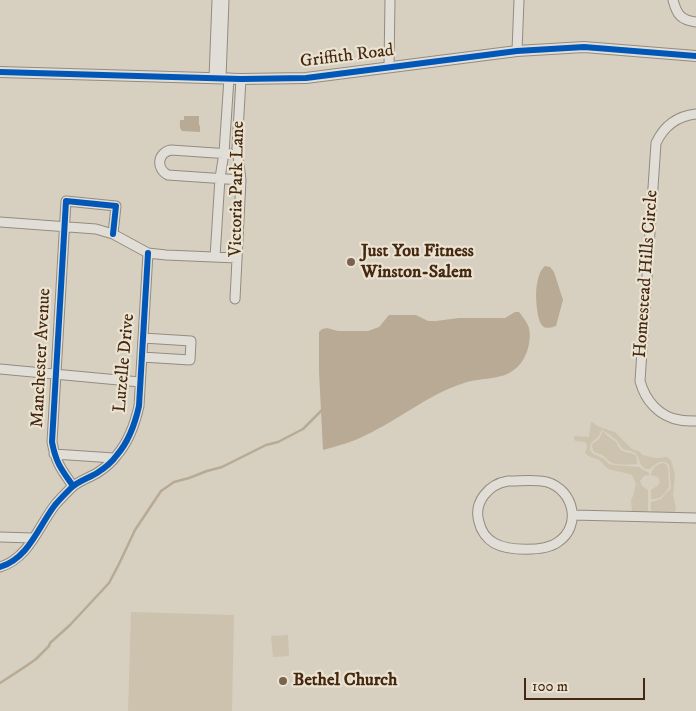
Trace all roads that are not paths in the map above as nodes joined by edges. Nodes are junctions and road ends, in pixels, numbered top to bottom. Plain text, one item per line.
1 (217, 0) edge
2 (224, 0) edge
3 (390, 0) edge
4 (519, 0) edge
5 (673, 0) edge
6 (696, 22) edge
7 (518, 51) junction
8 (696, 56) edge
9 (389, 68) junction
10 (0, 72) edge
11 (221, 78) junction
12 (241, 79) junction
13 (696, 114) edge
14 (224, 153) junction
15 (237, 154) junction
16 (220, 178) junction
17 (241, 180) junction
18 (0, 222) edge
19 (64, 226) junction
20 (113, 234) junction
21 (148, 253) junction
22 (215, 257) junction
23 (237, 258) junction
24 (235, 299) dead end
25 (143, 338) junction
26 (142, 357) junction
27 (0, 369) edge
28 (55, 374) junction
29 (140, 382) junction
30 (696, 421) edge
31 (54, 454) junction
32 (114, 458) junction
33 (73, 486) junction
34 (573, 515) junction
35 (696, 518) edge
36 (0, 537) edge
37 (33, 538) junction
38 (0, 567) edge

1 - 11 street
2 - 11 street
3 - 9 street
4 - 7 street
5 - 6 street
7 - 8 street, Griffith Road
7 - 9 street, Griffith Road
9 - 12 street, Griffith Road
10 - 11 street, Griffith Road
11 - 12 street, Griffith Road
11 - 14 street, Victoria Park Lane
12 - 15 street, Victoria Park Lane
13 - 30 street, Homestead Hills Circle
14 - 15 street
14 - 16 street, Victoria Park Lane
14 - 16 street
15 - 17 street, Victoria Park Lane
16 - 17 street
16 - 22 street, Victoria Park Lane
17 - 23 street, Victoria Park Lane
18 - 19 street
19 - 20 street
19 - 20 street, Manchester Avenue
19 - 28 street, Manchester Avenue
20 - 21 street
21 - 22 street
21 - 25 street, Luzelle Drive
22 - 23 street
23 - 24 street, Victoria Park Lane
25 - 26 street, Luzelle Drive
25 - 26 street
26 - 29 street, Luzelle Drive
27 - 28 street
28 - 29 street
28 - 31 street, Manchester Avenue
29 - 32 street, Luzelle Drive
31 - 32 street
31 - 33 street, Manchester Avenue
32 - 33 street, Luzelle Drive
33 - 37 street, Luzelle Drive
34 - 34 street
34 - 35 street
36 - 37 street
37 - 38 street, Luzelle Drive

